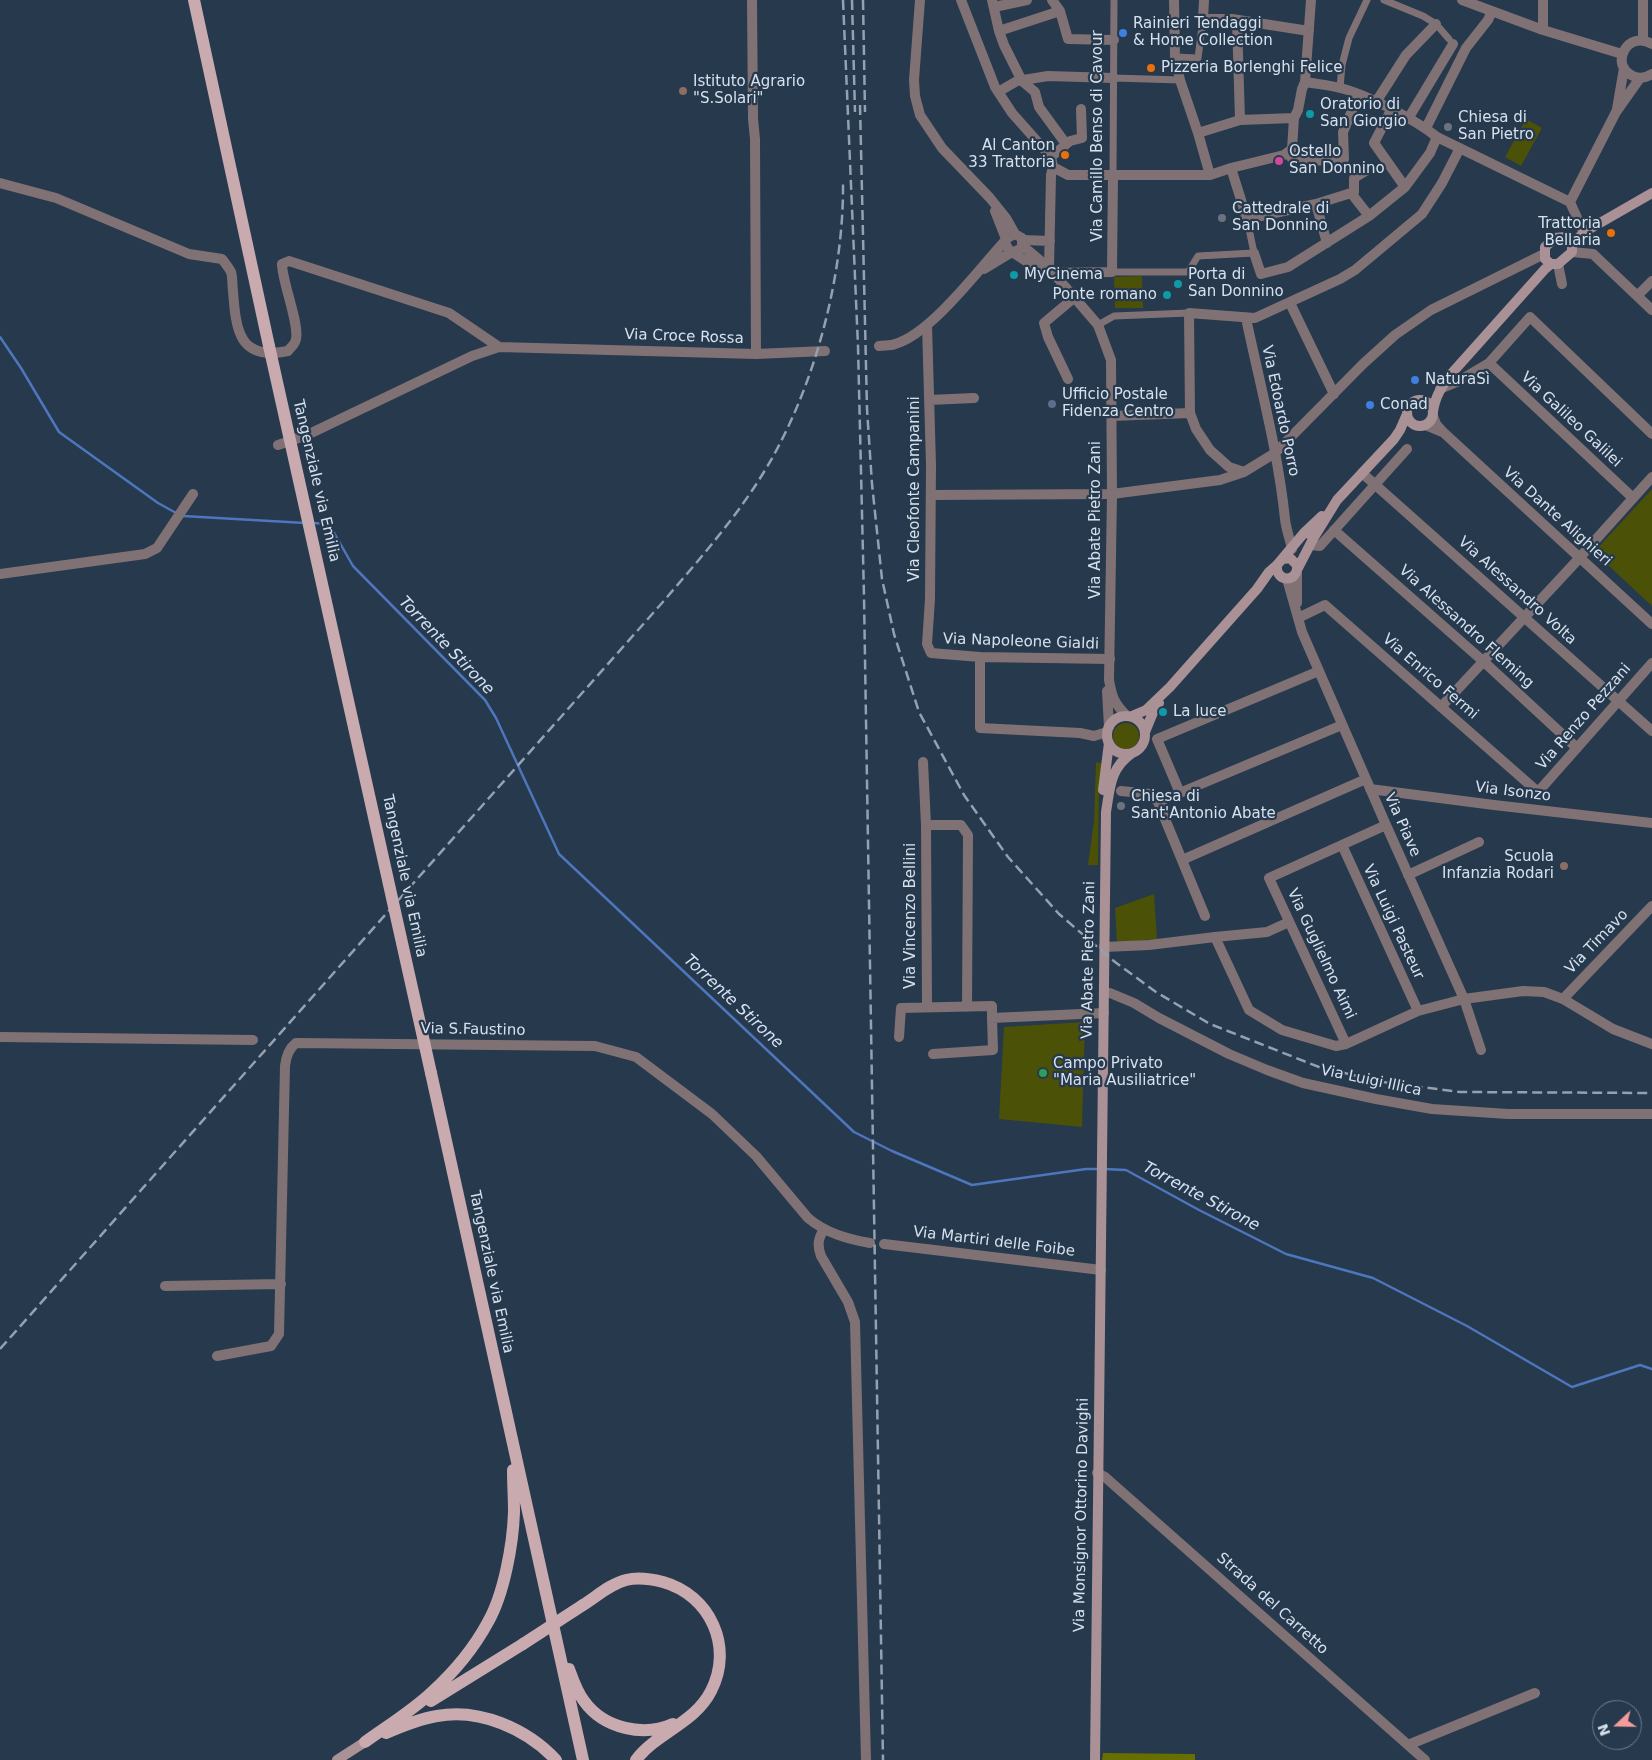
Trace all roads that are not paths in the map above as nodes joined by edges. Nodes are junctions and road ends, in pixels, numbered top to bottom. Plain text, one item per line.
1 (194, 0) edge
2 (752, 0) edge
3 (920, 0) edge
4 (961, 0) edge
5 (1027, 0) edge
6 (1052, 0) edge
7 (1114, 0) edge
8 (1174, 0) edge
9 (1204, 0) edge
10 (1310, 0) edge
11 (1367, 0) edge
12 (1384, 0) edge
13 (1462, 0) edge
14 (1543, 0) edge
15 (1643, 0) edge
16 (993, 4) edge
17 (1060, 11) junction
18 (1492, 12) junction
19 (1203, 19) junction
20 (1237, 20) junction
21 (1436, 24) junction
22 (1543, 30) junction
23 (999, 31) junction
24 (1309, 31) junction
25 (1114, 40) junction
26 (1451, 41) junction
27 (1648, 42) edge
28 (1466, 48) junction
29 (1622, 54) junction
30 (1175, 57) junction
31 (1624, 68) junction
32 (1652, 74) edge
33 (1114, 78) junction
34 (1640, 78) junction
35 (1022, 80) junction
36 (1180, 80) junction
37 (1305, 82) junction
38 (1340, 88) junction
39 (998, 92) junction
40 (1359, 94) junction
41 (1376, 102) junction
42 (1081, 109) dead end
43 (1391, 110) junction
44 (1616, 112) junction
45 (1294, 118) junction
46 (1408, 119) junction
47 (1240, 120) junction
48 (1426, 128) junction
49 (1198, 133) junction
50 (1437, 137) junction
51 (1066, 144) junction
52 (1460, 148) junction
53 (1288, 152) junction
54 (1052, 162) junction
55 (1231, 168) junction
56 (1369, 169) dead end
57 (1113, 175) junction
58 (1210, 175) junction
59 (0, 183) edge
60 (1405, 187) junction
61 (1351, 193) junction
62 (1652, 193) edge
63 (1570, 202) junction
64 (1316, 204) junction
65 (1369, 216) junction
66 (1246, 219) junction
67 (1582, 232) junction
68 (1014, 240) junction
69 (1050, 241) junction
70 (1327, 243) junction
71 (1570, 244) junction
72 (1013, 252) junction
73 (1254, 253) junction
74 (1548, 262) junction
75 (1051, 271) junction
76 (1112, 272) junction
77 (975, 275) junction
78 (1652, 281) edge
79 (1562, 284) dead end
80 (1637, 296) junction
81 (1074, 297) junction
82 (1290, 303) junction
83 (1652, 310) edge
84 (1189, 314) junction
85 (1246, 318) junction
86 (927, 325) junction
87 (1098, 325) junction
88 (879, 346) dead end
89 (499, 347) junction
90 (825, 351) dead end
91 (756, 354) junction
92 (1489, 362) junction
93 (1068, 379) dead end
94 (1440, 389) junction
95 (1334, 394) junction
96 (974, 398) dead end
97 (1420, 399) junction
98 (930, 400) junction
99 (1190, 413) junction
100 (1407, 414) junction
101 (1433, 414) junction
102 (1111, 416) junction
103 (1424, 426) junction
104 (1443, 432) junction
105 (1652, 434) edge
106 (1394, 439) junction
107 (278, 445) dead end
108 (1407, 449) dead end
109 (1275, 453) junction
110 (1244, 472) junction
111 (1362, 473) junction
112 (1652, 477) edge
113 (1374, 484) junction
114 (193, 494) dead end
115 (1112, 494) junction
116 (931, 495) junction
117 (1633, 498) junction
118 (1285, 510) junction
119 (1334, 530) junction
120 (1309, 539) junction
121 (1292, 549) junction
122 (1580, 558) junction
123 (1280, 562) junction
124 (1297, 570) junction
125 (0, 574) edge
126 (1285, 578) junction
127 (1257, 589) junction
128 (1298, 615) junction
129 (1525, 617) junction
130 (1652, 624) edge
131 (930, 653) joint
132 (980, 657) junction
133 (1110, 659) junction
134 (1484, 661) junction
135 (1652, 663) edge
136 (1319, 671) junction
137 (1109, 680) junction
138 (1170, 687) junction
139 (1618, 701) junction
140 (1440, 707) junction
141 (1129, 716) junction
142 (1342, 724) junction
143 (1108, 730) junction
144 (1652, 731) edge
145 (1145, 732) junction
146 (1109, 744) junction
147 (1577, 748) junction
148 (1132, 753) junction
149 (923, 762) dead end
150 (1368, 784) junction
151 (1121, 791) dead end
152 (1538, 792) joint
153 (1180, 793) junction
154 (1158, 802) junction
155 (1106, 812) junction
156 (1652, 823) edge
157 (926, 825) junction
158 (1386, 825) junction
159 (1479, 842) dead end
160 (1342, 845) junction
161 (1182, 860) junction
162 (1408, 875) junction
163 (1652, 906) edge
164 (1205, 916) dead end
165 (1289, 922) junction
166 (1215, 937) junction
167 (1104, 946) junction
168 (1104, 993) junction
169 (1464, 999) junction
170 (1563, 999) junction
171 (927, 1006) junction
172 (967, 1006) junction
173 (1418, 1011) junction
174 (1104, 1013) junction
175 (992, 1018) junction
176 (0, 1037) edge
177 (899, 1037) dead end
178 (253, 1040) dead end
179 (1346, 1044) junction
180 (1652, 1044) edge
181 (1481, 1050) dead end
182 (933, 1054) dead end
183 (1652, 1114) edge
184 (824, 1229) junction
185 (1101, 1239) joint
186 (870, 1243) dead end
187 (884, 1244) dead end
188 (1100, 1270) junction
189 (280, 1284) junction
190 (166, 1286) dead end
191 (217, 1356) dead end
192 (512, 1440) junction
193 (1098, 1473) junction
194 (556, 1640) junction
195 (1535, 1693) dead end
196 (687, 1718) junction
197 (365, 1742) junction
198 (1408, 1745) junction
199 (337, 1760) edge
200 (556, 1760) edge
201 (583, 1760) edge
202 (636, 1760) edge
203 (866, 1760) edge
204 (1095, 1760) edge
205 (1425, 1760) edge

1 - 192 main road, Tangenziale via Emilia, bridge
2 - 91 street, Via Croce Rossa
3 - 68 street
4 - 39 street
5 - 16 street
6 - 17 street
7 - 25 street, Via Camillo Benso di Cavour
8 - 30 street
9 - 19 street
10 - 24 street
11 - 38 street
12 - 21 street
13 - 18 street
14 - 22 street
15 - 27 street
16 - 23 street
17 - 23 street
17 - 25 street
18 - 22 street
18 - 28 street
19 - 20 street
19 - 30 street
20 - 24 street
20 - 47 street
21 - 26 street
21 - 41 street
22 - 29 street
23 - 35 street
24 - 37 street
25 - 33 street, Via Camillo Benso di Cavour
26 - 28 street
26 - 46 street
27 - 29 street
28 - 48 street
29 - 31 street
30 - 36 street
31 - 34 street
31 - 44 street
32 - 34 street
33 - 35 street
33 - 36 street
33 - 57 street, Via Camillo Benso di Cavour
34 - 44 street
35 - 39 street
35 - 51 street
36 - 49 street
37 - 38 street
37 - 45 street
38 - 40 street
39 - 54 street
40 - 41 street
40 - 53 street
41 - 43 street
42 - 51 street
43 - 46 street
43 - 60 street
44 - 63 street
45 - 47 street
45 - 53 street
46 - 48 street
47 - 49 street
48 - 50 street
49 - 58 street
50 - 52 street
50 - 60 street
51 - 54 street
52 - 63 street
52 - 82 street
53 - 55 street
54 - 57 street
54 - 69 street
55 - 58 street
55 - 66 street
56 - 61 street
57 - 58 street
57 - 76 street, Via Camillo Benso di Cavour
59 - 89 street
60 - 65 street
61 - 64 street
61 - 65 street
62 - 67 main road
63 - 67 street
64 - 66 street
64 - 70 street
65 - 70 street
66 - 73 street
67 - 71 main road
68 - 69 street
68 - 72 street
68 - 75 street
68 - 77 street
69 - 75 street
70 - 73 street
71 - 74 main road
71 - 74 main road
71 - 80 street
72 - 75 street
72 - 77 street
73 - 76 street
74 - 79 street
74 - 94 main road
74 - 95 street
75 - 76 street
75 - 81 street
77 - 86 street
78 - 80 street
80 - 83 street
81 - 87 street
81 - 93 street
82 - 85 street
82 - 95 street
84 - 85 street
84 - 87 street
84 - 99 street
85 - 109 street, Via Edoardo Porro
86 - 88 street
86 - 98 street, Via Cleofonte Campanini
87 - 102 street, Via Abate Pietro Zani
89 - 91 street, Via Croce Rossa
89 - 107 street, Via Croce Rossa
90 - 91 street
92 - 94 street
92 - 105 street
92 - 117 street, Via Galileo Galilei
94 - 97 main road
94 - 101 main road
95 - 109 street
96 - 98 street
97 - 100 main road
97 - 101 main road
98 - 116 street, Via Cleofonte Campanini
99 - 102 street
99 - 110 street
100 - 103 main road
100 - 106 main road
101 - 103 main road
101 - 104 street, Via Dante Alighieri
102 - 115 street, Via Abate Pietro Zani
103 - 104 street, Via Dante Alighieri
103 - 106 main road
104 - 122 street, Via Dante Alighieri
106 - 111 main road
108 - 113 street
109 - 110 street
109 - 118 street, Via Edoardo Porro
110 - 115 street
111 - 113 street, Via Alessandro Volta
111 - 120 main road
112 - 117 street
113 - 119 street
113 - 129 street, Via Alessandro Volta
114 - 125 street
115 - 116 street
115 - 133 street, Via Abate Pietro Zani
116 - 131 street, Via Cleofonte Campanini
117 - 122 street
118 - 120 street, Via Edoardo Porro
118 - 121 street, Via Edoardo Porro
119 - 120 street
119 - 134 street, Via Alessandro Fleming
120 - 121 main road
120 - 124 main road
121 - 123 main road
122 - 129 street
122 - 130 street, Via Dante Alighieri
123 - 124 main road
123 - 126 main road
123 - 127 main road
124 - 126 main road
124 - 128 street, Via Piave
126 - 127 main road
126 - 128 street, Via Piave
127 - 138 main road
128 - 136 street, Via Piave
128 - 140 street, Via Enrico Fermi
129 - 134 street
129 - 139 street, Via Alessandro Volta
131 - 132 street, Via Napoleone Gialdi
132 - 133 street, Via Napoleone Gialdi
132 - 143 street
133 - 137 street, Via Abate Pietro Zani
134 - 140 street
134 - 147 street, Via Alessandro Fleming
135 - 139 street, Via Renzo Pezzani
136 - 142 street, Via Piave
136 - 153 street
137 - 141 street, Via Abate Pietro Zani
137 - 143 street, Via Abate Pietro Zani
138 - 141 main road
138 - 145 main road
139 - 144 street, Via Alessandro Volta
139 - 147 street, Via Renzo Pezzani
140 - 152 street, Via Enrico Fermi
141 - 143 main road
141 - 145 main road
142 - 150 street, Via Piave
142 - 153 street
143 - 146 main road
145 - 148 main road
146 - 148 main road
146 - 155 main road, Via Abate Pietro Zani
147 - 152 street, Via Renzo Pezzani
148 - 155 main road, Via Abate Pietro Zani
149 - 157 street, Via Vincenzo Bellini
150 - 156 street, Via Isonzo
150 - 158 street, Via Piave
150 - 161 street
151 - 154 street
153 - 154 street
154 - 161 street
155 - 167 main road, Via Abate Pietro Zani
157 - 171 street, Via Vincenzo Bellini
157 - 172 street
158 - 160 street
158 - 162 street, Via Piave
159 - 162 street
160 - 165 street, Via Guglielmo Aimi
160 - 173 street, Via Luigi Pasteur
161 - 164 street
162 - 169 street, Via Piave
163 - 170 street, Via Timavo
165 - 166 street
165 - 179 street, Via Guglielmo Aimi
166 - 167 street
166 - 179 street
167 - 168 main road, Via Abate Pietro Zani
168 - 174 main road, Via Abate Pietro Zani
168 - 183 street, Via Luigi Illica
169 - 170 street
169 - 173 street
169 - 181 street, Via Piave
170 - 180 street
171 - 172 street
171 - 177 street
172 - 175 street
173 - 179 street
174 - 175 street
174 - 185 main road, Via Abate Pietro Zani
175 - 182 street
176 - 178 street
184 - 186 street
184 - 189 street, Via S.Faustino
184 - 203 street
185 - 188 main road, Via Monsignor Ottorino Davighi
187 - 188 street, Via Martiri delle Foibe
188 - 193 main road, Via Monsignor Ottorino Davighi
189 - 190 street
189 - 191 street, Via S.Faustino
192 - 194 main road, Tangenziale via Emilia
192 - 197 main road
193 - 198 street, Strada del Carretto
193 - 204 main road, Via Monsignor Ottorino Davighi
194 - 196 main road
194 - 201 main road, Tangenziale via Emilia
195 - 198 street
196 - 197 main road, bridge
196 - 202 main road
197 - 199 main road
197 - 200 main road
198 - 205 street, Strada del Carretto

